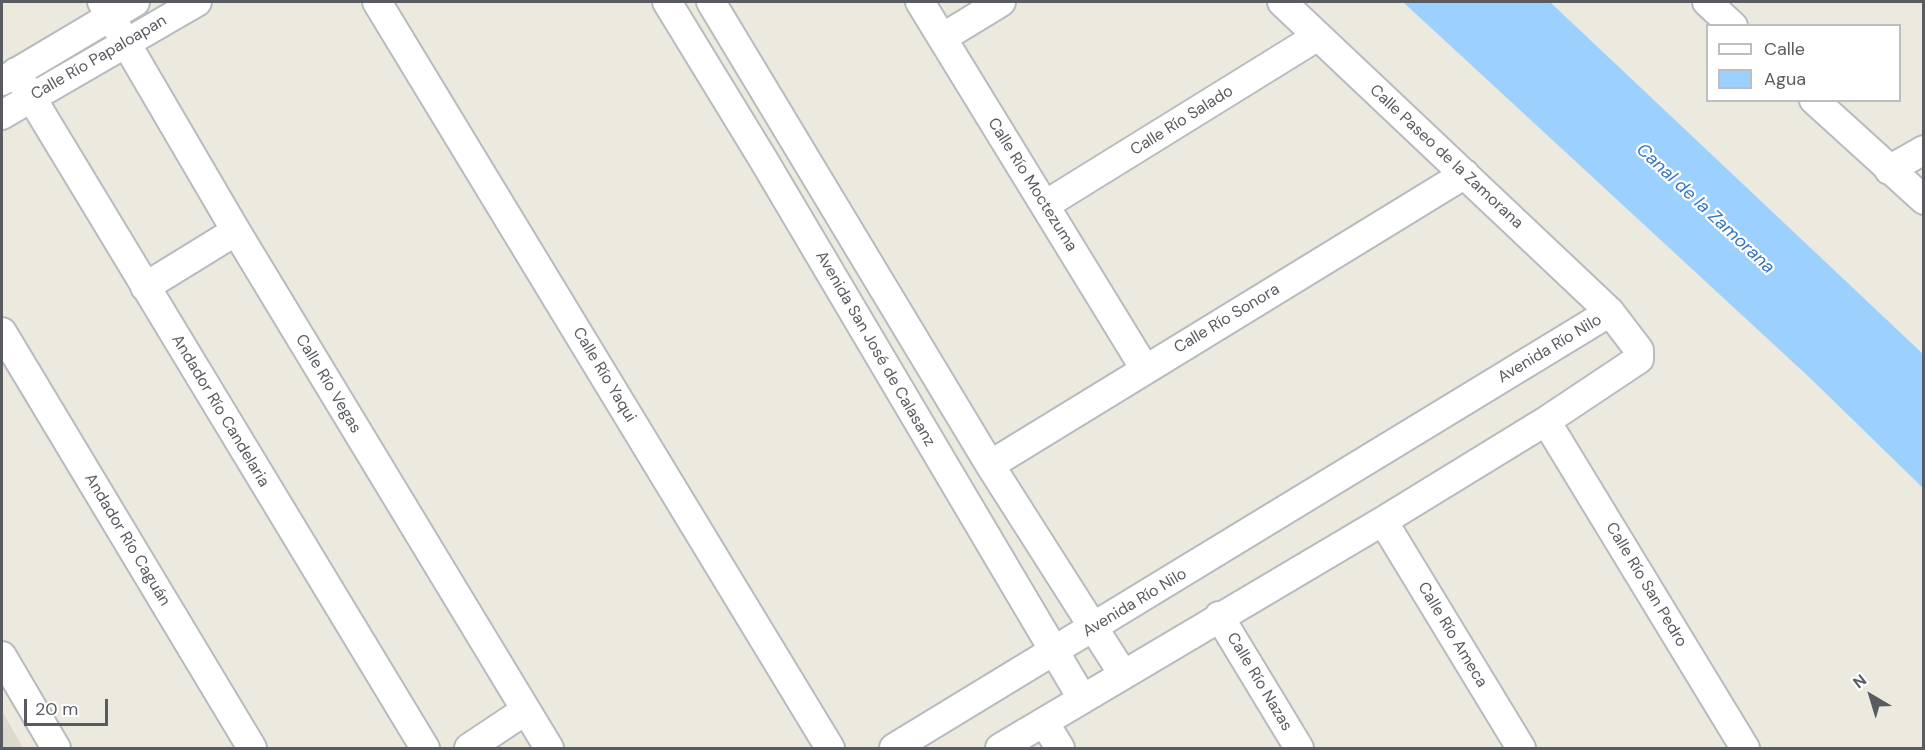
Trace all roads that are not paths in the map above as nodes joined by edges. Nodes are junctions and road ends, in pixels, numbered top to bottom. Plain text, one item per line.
1 (135, 2) edge
2 (197, 2) edge
3 (377, 2) edge
4 (667, 2) edge
5 (711, 2) edge
6 (920, 2) edge
7 (1001, 2) edge
8 (1282, 2) edge
9 (1707, 2) edge
10 (106, 9) edge
11 (1731, 24) edge
12 (1318, 36) junction
13 (942, 38) junction
14 (124, 44) junction
15 (9, 77) edge
16 (31, 98) junction
17 (1816, 102) edge
18 (2, 114) edge
19 (1923, 150) edge
20 (1889, 170) junction
21 (1465, 174) junction
22 (1923, 200) edge
23 (1045, 205) junction
24 (236, 231) junction
25 (145, 287) junction
26 (1610, 312) junction
27 (3, 336) edge
28 (1145, 369) junction
29 (1546, 421) junction
30 (990, 465) junction
31 (1383, 521) junction
32 (1219, 616) junction
33 (1093, 628) junction
34 (1053, 653) junction
35 (2, 656) edge
36 (1123, 674) junction
37 (1082, 698) junction
38 (526, 710) junction
39 (1044, 722) junction
40 (56, 748) edge
41 (252, 748) edge
42 (425, 748) edge
43 (469, 748) edge
44 (549, 748) edge
45 (830, 748) edge
46 (894, 748) edge
47 (1000, 748) edge
48 (1059, 748) edge
49 (1299, 748) edge
50 (1521, 748) edge
51 (1745, 748) edge

1 - 10 street, Calle Río Papaloapan
2 - 14 street, Calle Río Papaloapan
3 - 45 street, Calle Río Yaqui
4 - 34 street, Avenida San José de Calasanz
5 - 30 street
6 - 13 street, Calle Río Moctezuma
7 - 13 street
8 - 12 street, Calle Paseo de la Zamorana
9 - 11 street
10 - 14 street, Calle Río Vegas
10 - 15 street, Calle Río Papaloapan
12 - 21 street, Calle Paseo de la Zamorana
12 - 23 street, Calle Río Salado
13 - 23 street, Calle Río Moctezuma
14 - 16 street, Calle Río Papaloapan
14 - 24 street, Calle Río Vegas
15 - 16 street, Andador Río Candelaria
16 - 18 street, Calle Río Papaloapan
16 - 25 street, Andador Río Candelaria
17 - 20 street
19 - 20 street
20 - 22 street
21 - 26 street, Calle Paseo de la Zamorana
21 - 28 street, Calle Río Sonora
23 - 28 street, Calle Río Moctezuma
24 - 25 street
24 - 38 street, Calle Río Vegas
25 - 42 street, Andador Río Candelaria
26 - 29 street, Avenida Río Nilo
26 - 33 street, Avenida Río Nilo
27 - 41 street, Andador Río Caguán
28 - 30 street, Calle Río Sonora
29 - 31 street, Avenida Río Nilo
29 - 51 street, Calle Río San Pedro
30 - 33 street
31 - 32 street, Avenida Río Nilo
31 - 50 street, Calle Río Ameca
32 - 36 street, Avenida Río Nilo
32 - 49 street, Calle Río Nazas
33 - 34 street, Avenida Río Nilo
33 - 36 street
34 - 37 street, Avenida San José de Calasanz
34 - 46 street, Avenida Río Nilo
35 - 40 street
36 - 37 street, Avenida Río Nilo
37 - 39 street, Avenida Río Nilo
38 - 43 street
38 - 44 street, Calle Río Vegas
39 - 47 street, Avenida Río Nilo
39 - 48 street

